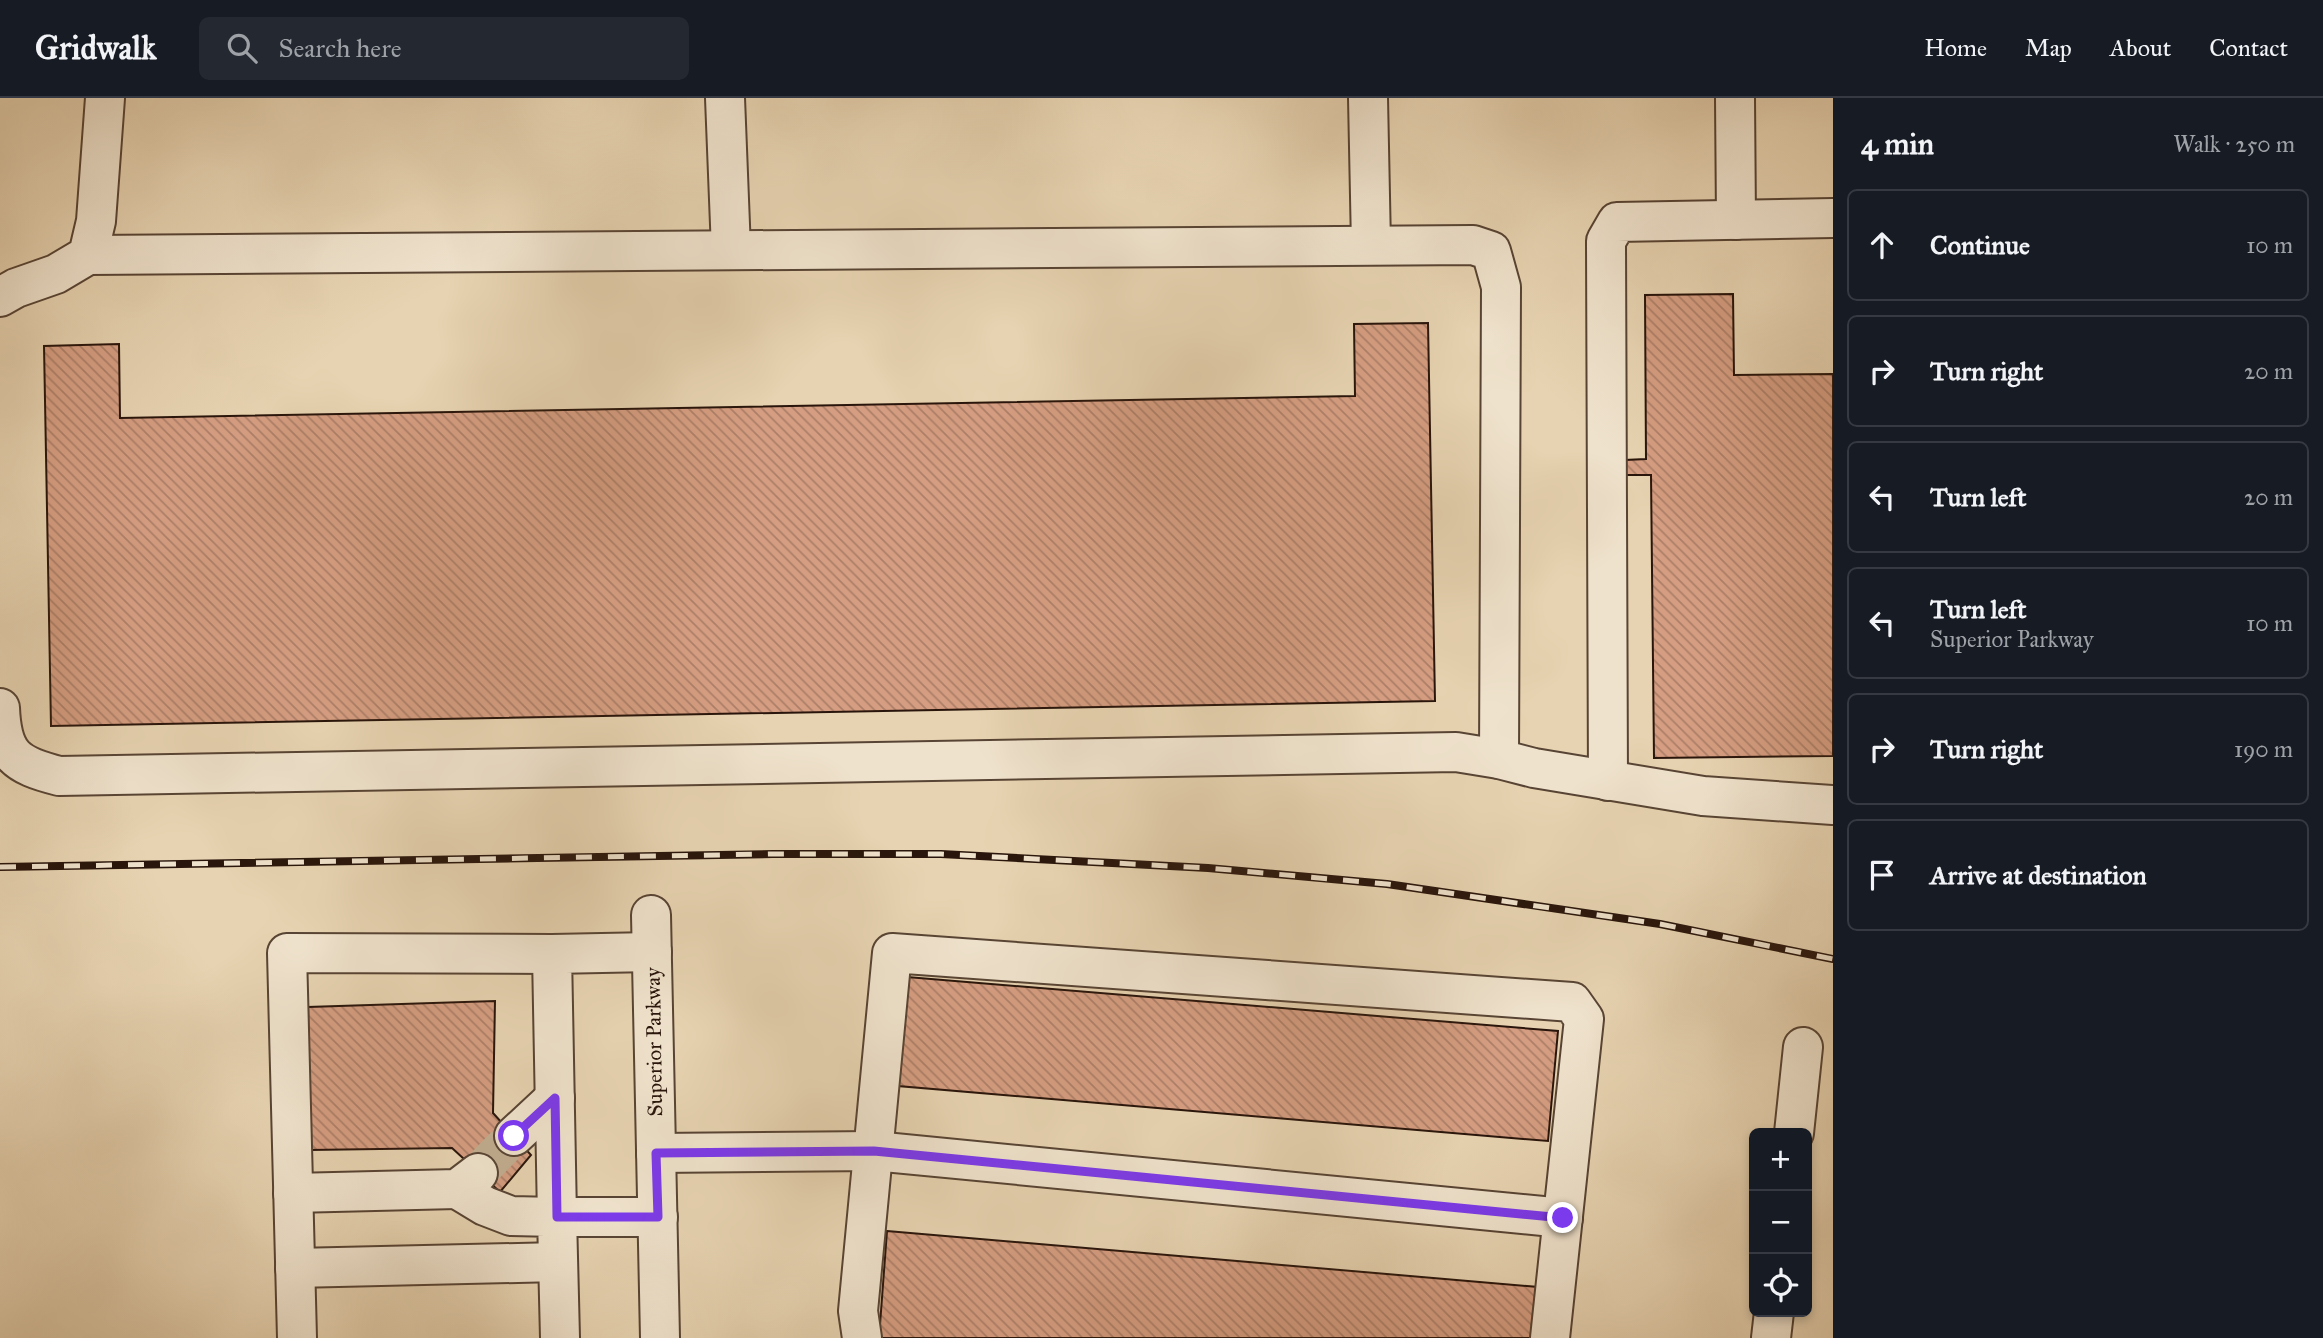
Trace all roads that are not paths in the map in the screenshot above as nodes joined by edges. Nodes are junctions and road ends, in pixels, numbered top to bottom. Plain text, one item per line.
1 (105, 98) edge
2 (724, 98) edge
3 (1367, 98) edge
4 (1735, 98) edge
5 (1833, 218) edge
6 (1736, 220) junction
7 (1371, 245) junction
8 (731, 250) junction
9 (88, 255) junction
10 (0, 298) edge
11 (0, 708) edge
12 (1499, 759) junction
13 (1608, 781) junction
14 (1833, 805) edge
15 (651, 915) dead end
16 (652, 953) junction
17 (552, 954) junction
18 (1803, 1047) dead end
19 (555, 1098) junction
20 (1795, 1128) edge
21 (514, 1136) tunnel mouth
22 (874, 1151) junction
23 (656, 1153) junction
24 (293, 1193) junction
25 (557, 1217) junction
26 (658, 1217) junction
27 (1563, 1218) junction
28 (558, 1262) junction
29 (295, 1268) junction
30 (1773, 1317) edge
31 (297, 1338) edge
32 (560, 1338) edge
33 (660, 1338) edge
34 (862, 1338) edge
35 (1550, 1338) edge
36 (1771, 1338) edge

1 - 9 street
2 - 8 street
3 - 7 street
4 - 6 street
5 - 6 street
6 - 13 street
7 - 8 street
7 - 12 street
8 - 9 street
9 - 10 street
11 - 12 street
12 - 13 street
13 - 14 street
15 - 16 street, Superior Parkway
16 - 17 street
16 - 23 street, Superior Parkway
17 - 19 street
17 - 24 street
18 - 20 street
19 - 21 street
19 - 25 street
22 - 23 street
22 - 27 street
22 - 27 street
22 - 34 street
23 - 26 street, Superior Parkway
24 - 25 street
24 - 29 street
25 - 26 street
25 - 28 street
26 - 33 street, Superior Parkway
27 - 35 street
28 - 29 street
28 - 32 street
29 - 31 street
30 - 36 street

